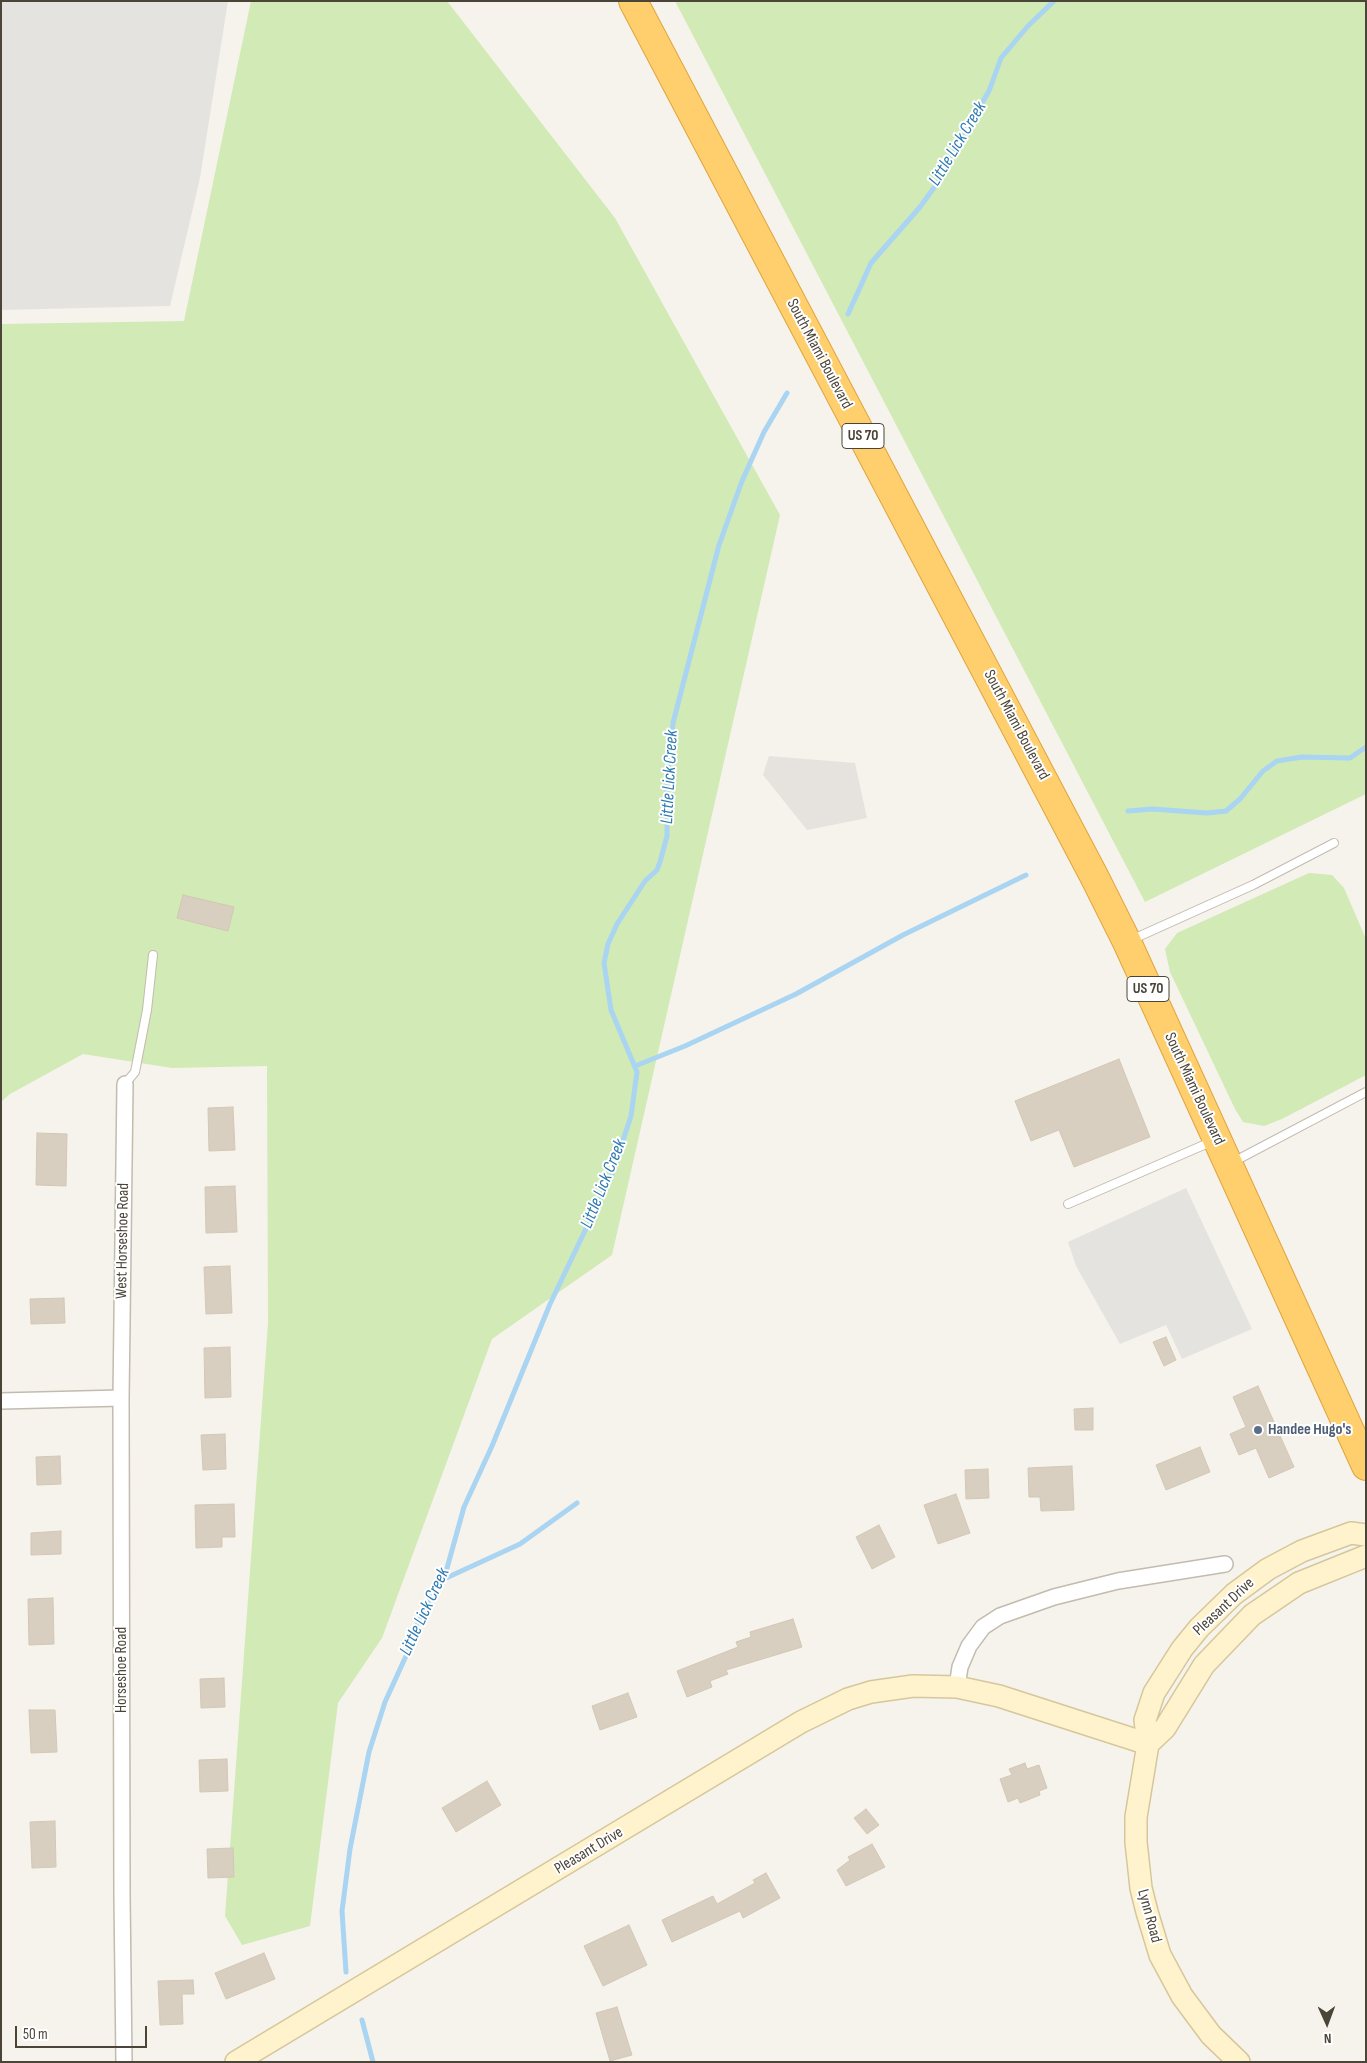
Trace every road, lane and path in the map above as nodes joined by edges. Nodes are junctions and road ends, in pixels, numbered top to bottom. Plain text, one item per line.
1 (633, 1) edge
2 (1334, 843) dead end
3 (1127, 942) junction
4 (153, 955) dead end
5 (125, 1084) joint
6 (1366, 1092) edge
7 (1217, 1139) junction
8 (1229, 1164) junction
9 (1068, 1204) dead end
10 (121, 1398) junction
11 (1, 1401) edge
12 (1366, 1466) edge
13 (1366, 1535) edge
14 (1366, 1556) edge
15 (1225, 1564) dead end
16 (957, 1687) junction
17 (1148, 1744) junction
18 (124, 2062) edge
19 (236, 2062) edge
20 (1238, 2062) edge

1 - 3 highway, South Miami Boulevard / US 70
2 - 3 lane
3 - 7 highway, South Miami Boulevard / US 70
4 - 5 lane
5 - 10 street, West Horseshoe Road
6 - 8 lane
7 - 8 highway, South Miami Boulevard / US 70
7 - 9 lane
8 - 12 highway, South Miami Boulevard / US 70
10 - 11 street
10 - 18 street, Horseshoe Road
13 - 17 street, Pleasant Drive
14 - 17 street, Pleasant Drive
15 - 16 street, Pleasant Drive
16 - 17 street, Pleasant Drive
16 - 19 street, Pleasant Drive
17 - 20 street, Lynn Road

